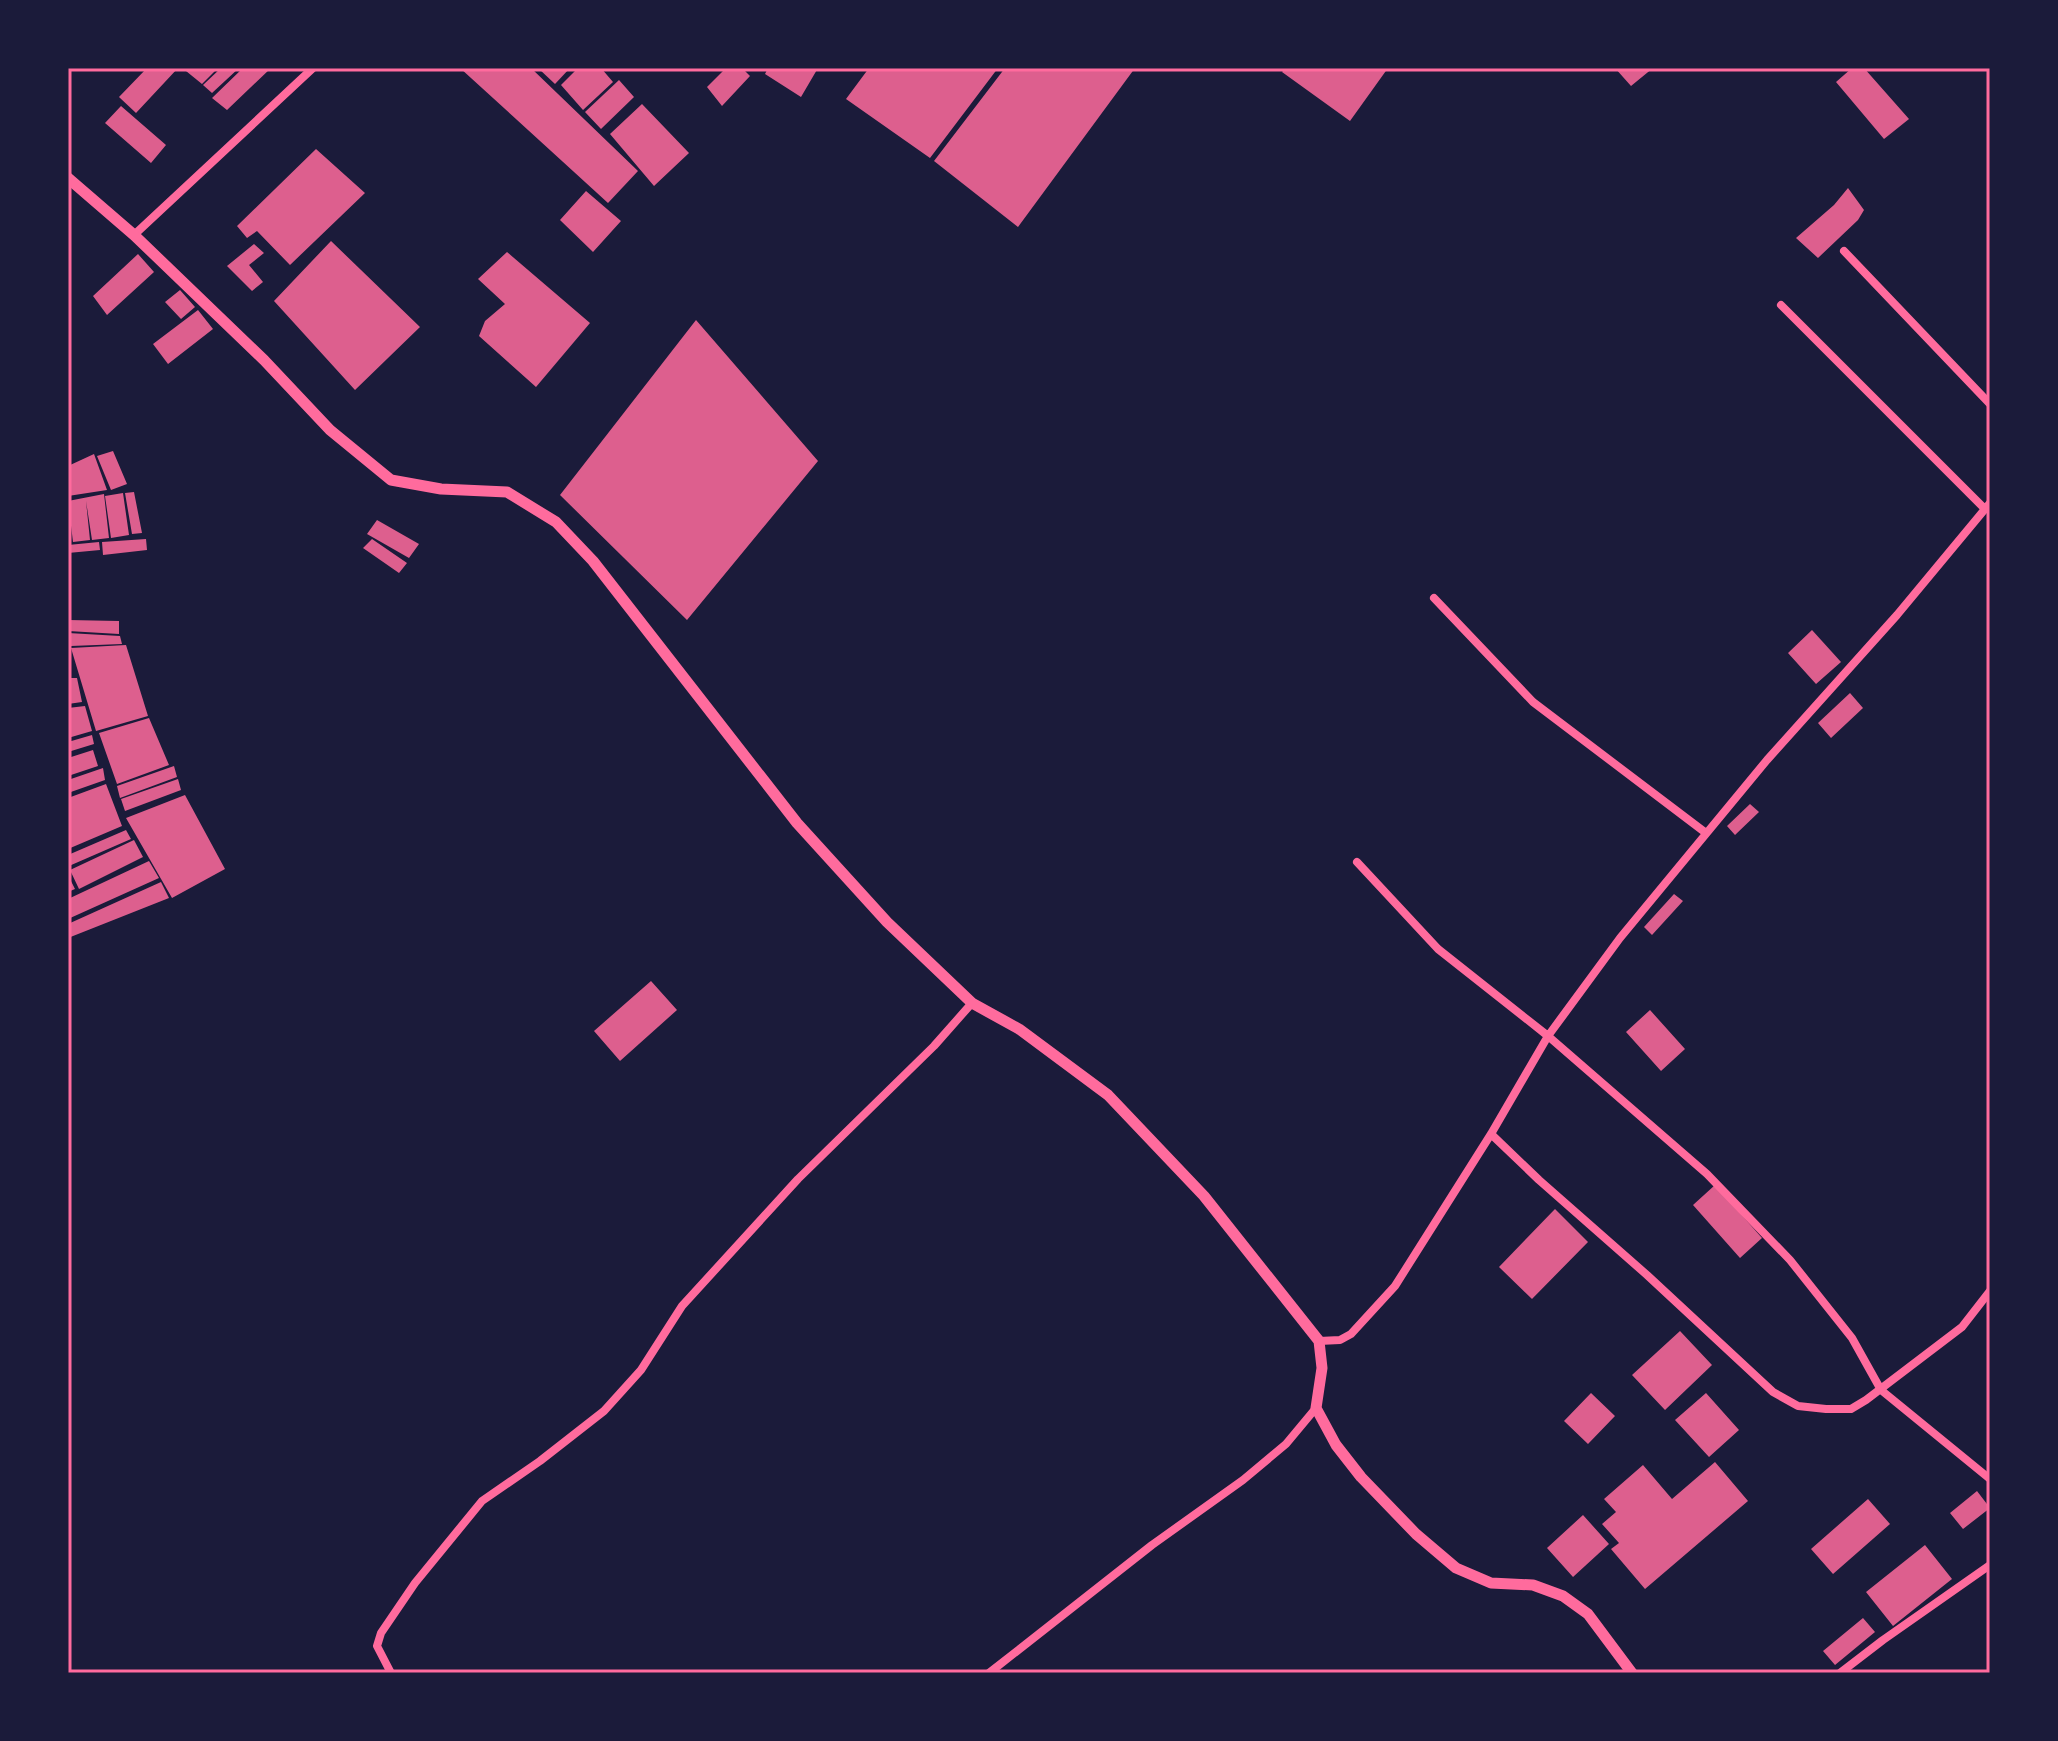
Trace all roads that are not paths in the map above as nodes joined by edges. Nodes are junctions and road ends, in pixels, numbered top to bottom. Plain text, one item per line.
1 (313, 68) edge
2 (68, 178) edge
3 (134, 235) junction
4 (1844, 251) dead end
5 (1781, 305) dead end
6 (1990, 404) edge
7 (1987, 506) edge
8 (1434, 598) dead end
9 (1706, 833) junction
10 (1357, 862) dead end
11 (972, 1003) junction
12 (1548, 1036) junction
13 (1491, 1134) junction
14 (1990, 1291) edge
15 (1319, 1341) junction
16 (1881, 1390) junction
17 (1316, 1408) junction
18 (1990, 1479) edge
19 (1990, 1565) edge
20 (391, 1673) edge
21 (989, 1673) edge
22 (1632, 1673) edge
23 (1840, 1673) edge

1 - 3 street
2 - 3 street
3 - 11 street
4 - 6 street
5 - 7 street
7 - 9 street
8 - 9 street
9 - 12 street
10 - 12 street
11 - 15 street
11 - 20 street
12 - 13 street
12 - 16 street
13 - 15 street
13 - 16 street
14 - 16 street
15 - 17 street
16 - 18 street
17 - 21 street
17 - 22 street
19 - 23 street

